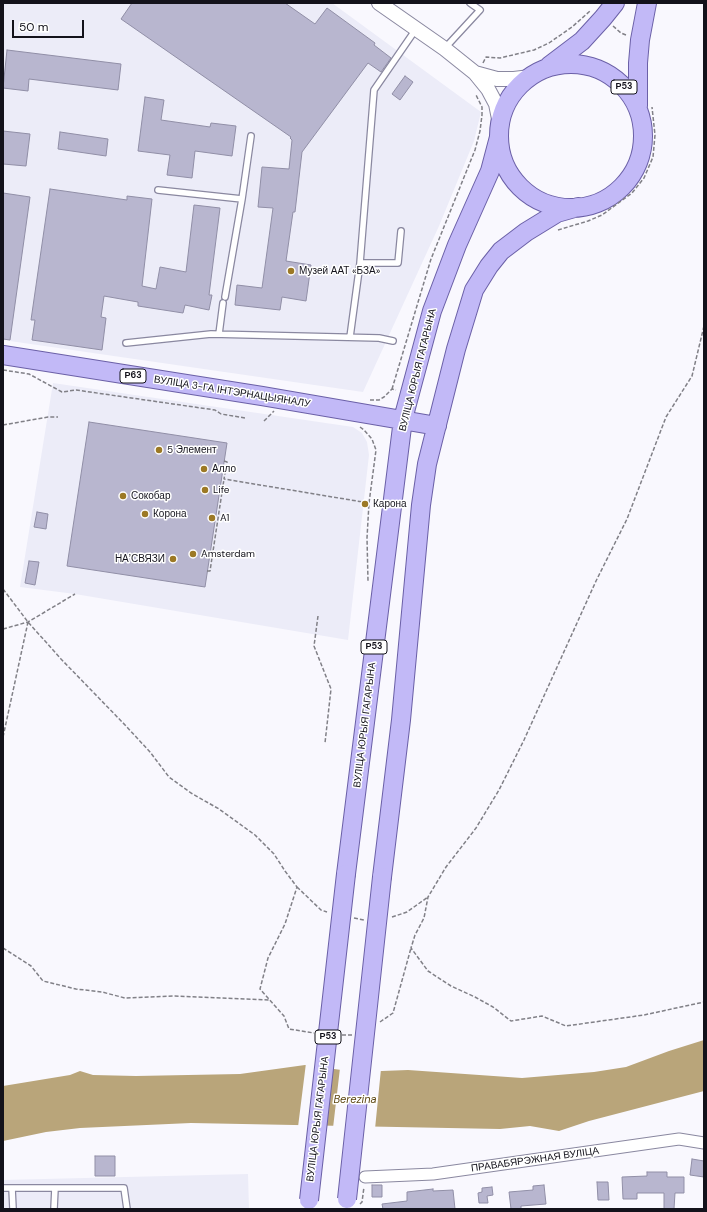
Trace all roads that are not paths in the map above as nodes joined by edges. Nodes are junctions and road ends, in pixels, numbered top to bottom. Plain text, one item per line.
1 (379, 3) edge
2 (470, 3) edge
3 (615, 3) edge
4 (647, 3) edge
5 (416, 28) junction
6 (445, 49) junction
7 (479, 68) junction
8 (538, 73) junction
9 (645, 107) junction
10 (500, 131) junction
11 (251, 136) dead end
12 (158, 190) dead end
13 (242, 199) junction
14 (578, 207) junction
15 (401, 231) dead end
16 (360, 263) junction
17 (219, 334) junction
18 (350, 337) junction
19 (393, 341) dead end
20 (126, 343) dead end
21 (3, 356) edge
22 (403, 419) junction
23 (437, 426) junction
24 (704, 1143) edge
25 (365, 1177) dead end
26 (3, 1188) edge
27 (12, 1188) junction
28 (55, 1188) junction
29 (346, 1204) edge
30 (309, 1205) edge
31 (13, 1209) edge
32 (54, 1209) edge
33 (127, 1209) edge

1 - 5 street
2 - 6 lane
3 - 8 main road, Р53
4 - 9 main road, Р53
5 - 6 street
5 - 16 lane
6 - 7 street
7 - 8 street
7 - 10 street
8 - 9 main road, Р53
8 - 10 main road, Р53
9 - 14 main road, Р53
10 - 14 main road, Р53
10 - 22 main road, ВУЛІЦА ЮРЫЯ ГАГАРЫНА / Р53
11 - 13 lane
12 - 13 lane
13 - 17 lane
14 - 23 main road, Р53
15 - 16 lane
16 - 18 lane
17 - 18 lane
17 - 20 lane
18 - 19 lane
21 - 22 main road, ВУЛІЦА 3-ГА ІНТЭРНАЦЫЯНАЛУ / Р63
22 - 23 main road, ВУЛІЦА 3-ГА ІНТЭРНАЦЫЯНАЛУ / Р63
22 - 30 main road, ВУЛІЦА ЮРЫЯ ГАГАРЫНА / Р53, bridge
23 - 29 main road, Р53, bridge
24 - 25 street, ПРАВАБЯРЭЖНАЯ ВУЛІЦА
26 - 27 lane
27 - 28 lane
27 - 31 lane
28 - 32 lane
28 - 33 lane

